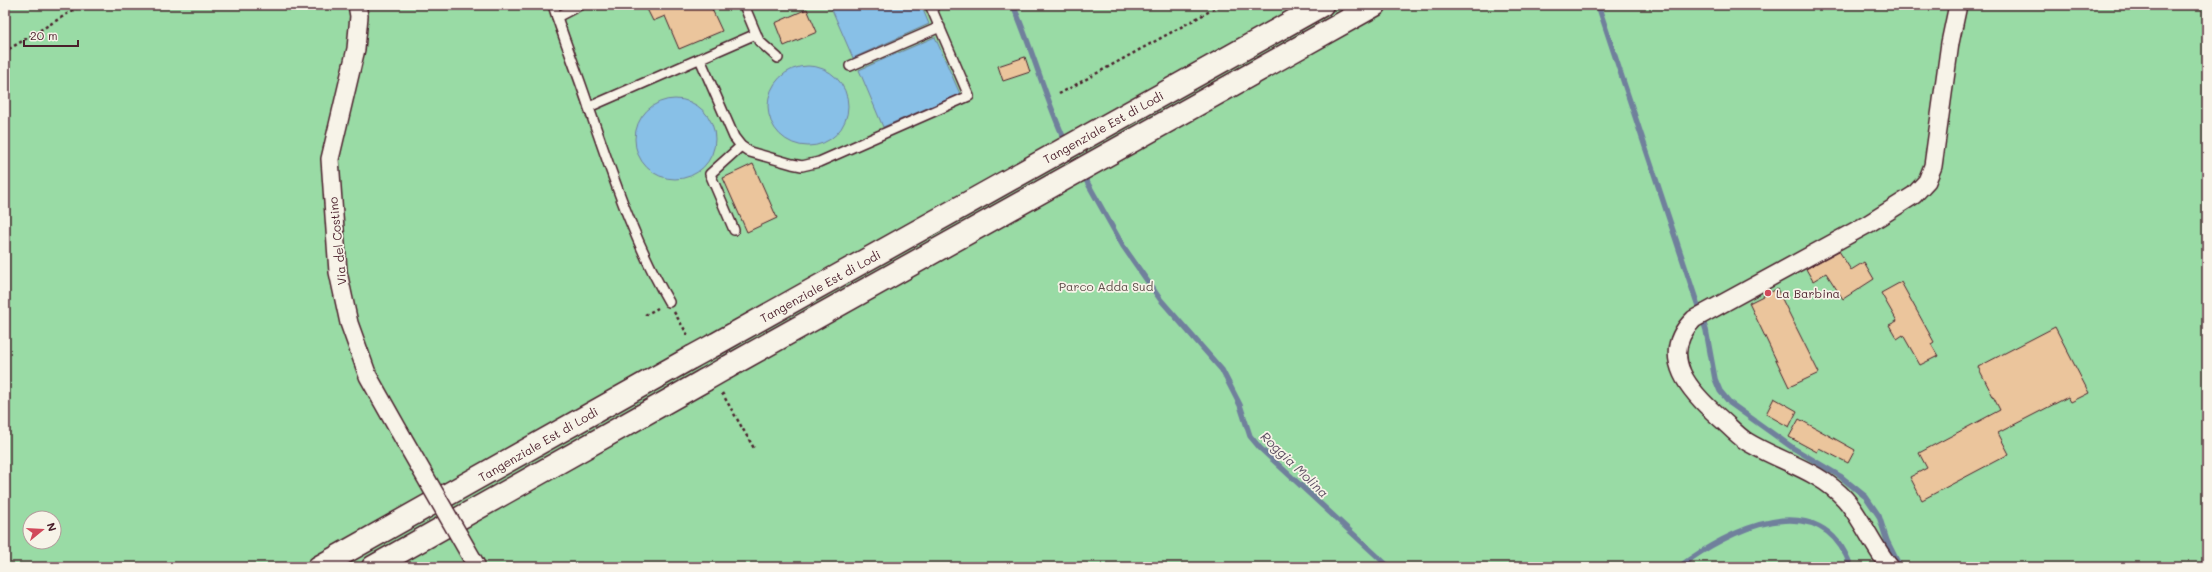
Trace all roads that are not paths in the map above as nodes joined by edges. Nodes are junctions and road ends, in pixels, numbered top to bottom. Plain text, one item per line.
1 (357, 5) edge
2 (552, 5) edge
3 (580, 5) edge
4 (745, 5) edge
5 (930, 5) edge
6 (1322, 5) edge
7 (1374, 5) edge
8 (1958, 5) edge
9 (557, 17) junction
10 (940, 27) junction
11 (756, 34) junction
12 (778, 58) dead end
13 (700, 59) junction
14 (850, 66) dead end
15 (589, 107) junction
16 (741, 146) junction
17 (734, 230) dead end
18 (669, 302) dead end
19 (319, 567) edge
20 (373, 567) edge
21 (477, 567) edge
22 (1890, 567) edge

1 - 21 street, Via del Costino, bridge
2 - 9 lane
3 - 9 lane
4 - 11 lane
5 - 10 lane
6 - 19 highway, Tangenziale Est di Lodi, bridge
7 - 20 highway, bridge
8 - 22 street
9 - 15 lane
10 - 14 lane
10 - 16 lane
11 - 12 lane
11 - 13 lane
13 - 15 lane
13 - 16 lane
15 - 18 lane
16 - 17 lane

